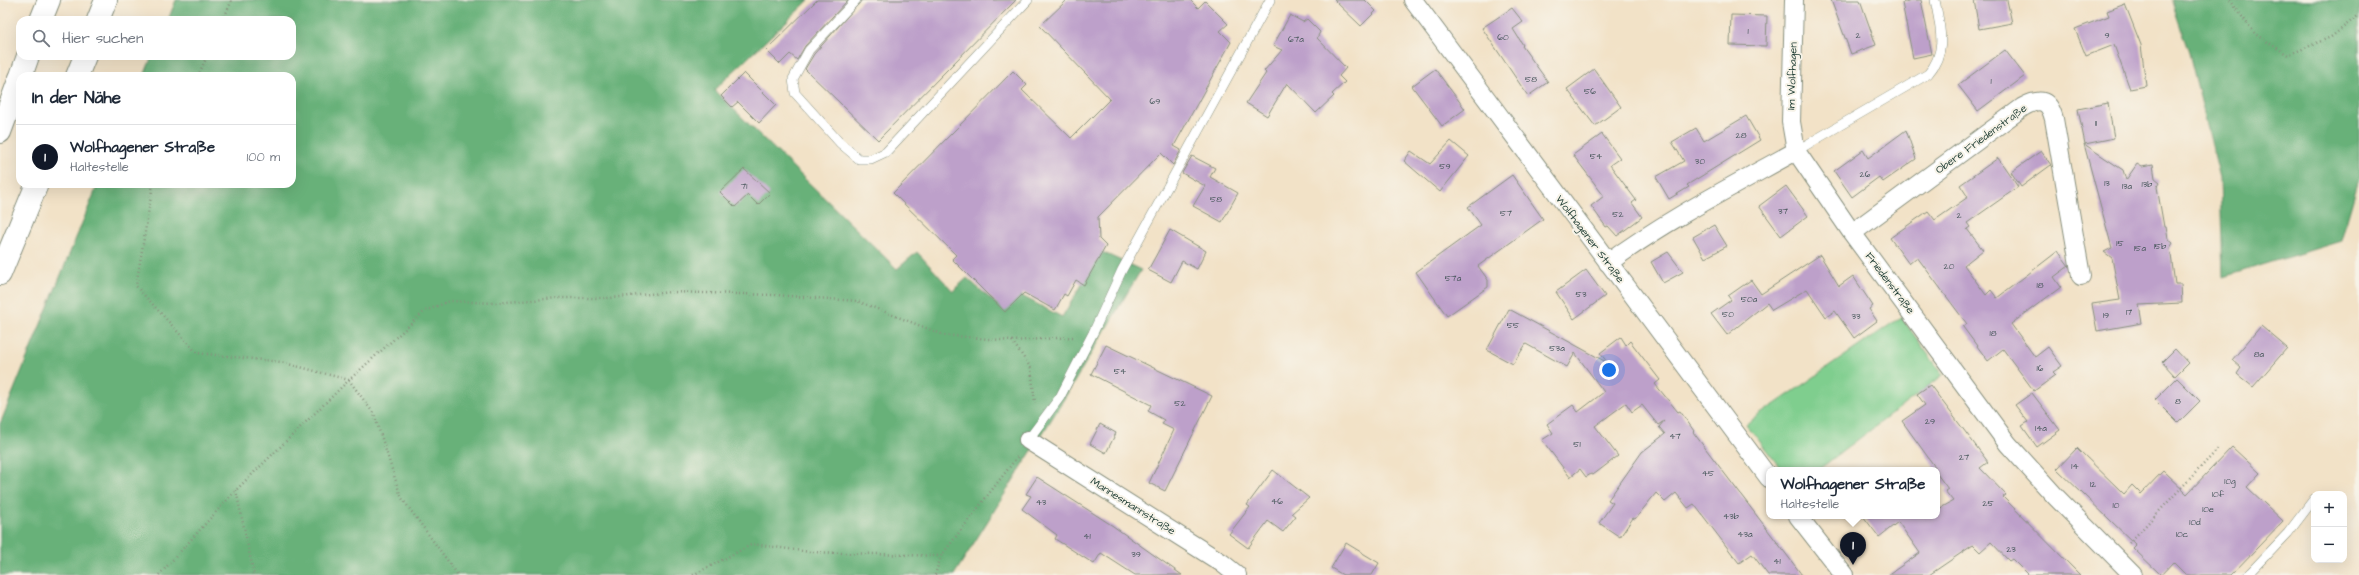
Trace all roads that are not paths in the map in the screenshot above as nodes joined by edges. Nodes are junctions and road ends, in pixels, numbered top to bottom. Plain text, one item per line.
1 (49, 0) edge
2 (106, 0) edge
3 (856, 0) edge
4 (1028, 0) edge
5 (1270, 0) edge
6 (1413, 0) edge
7 (1794, 0) edge
8 (1935, 0) edge
9 (43, 16) edge
10 (100, 16) edge
11 (26, 60) edge
12 (83, 60) edge
13 (22, 72) edge
14 (79, 72) edge
15 (16, 88) edge
16 (0, 132) edge
17 (1796, 151) junction
18 (35, 188) edge
19 (1852, 233) junction
20 (1608, 263) junction
21 (0, 274) edge
22 (2081, 276) dead end
23 (1028, 440) joint
24 (1766, 474) edge
25 (2311, 503) edge
26 (1800, 519) edge
27 (1237, 575) edge
28 (1844, 575) edge
29 (2133, 575) edge
30 (2248, 575) edge

1 - 9 highway
2 - 10 highway
3 - 4 lane
5 - 23 lane
6 - 20 street, Wolfhagener Straße
7 - 17 street, Im Wolfhagen
8 - 17 lane
11 - 13 highway
12 - 14 highway
15 - 16 highway
17 - 19 street, Friedenstraße
17 - 20 street
18 - 21 highway
19 - 22 street, Obere Friedenstraße
19 - 29 street, Friedenstraße
20 - 24 street, Wolfhagener Straße
23 - 27 street, Mannesmannstraße
25 - 30 lane
26 - 28 street

